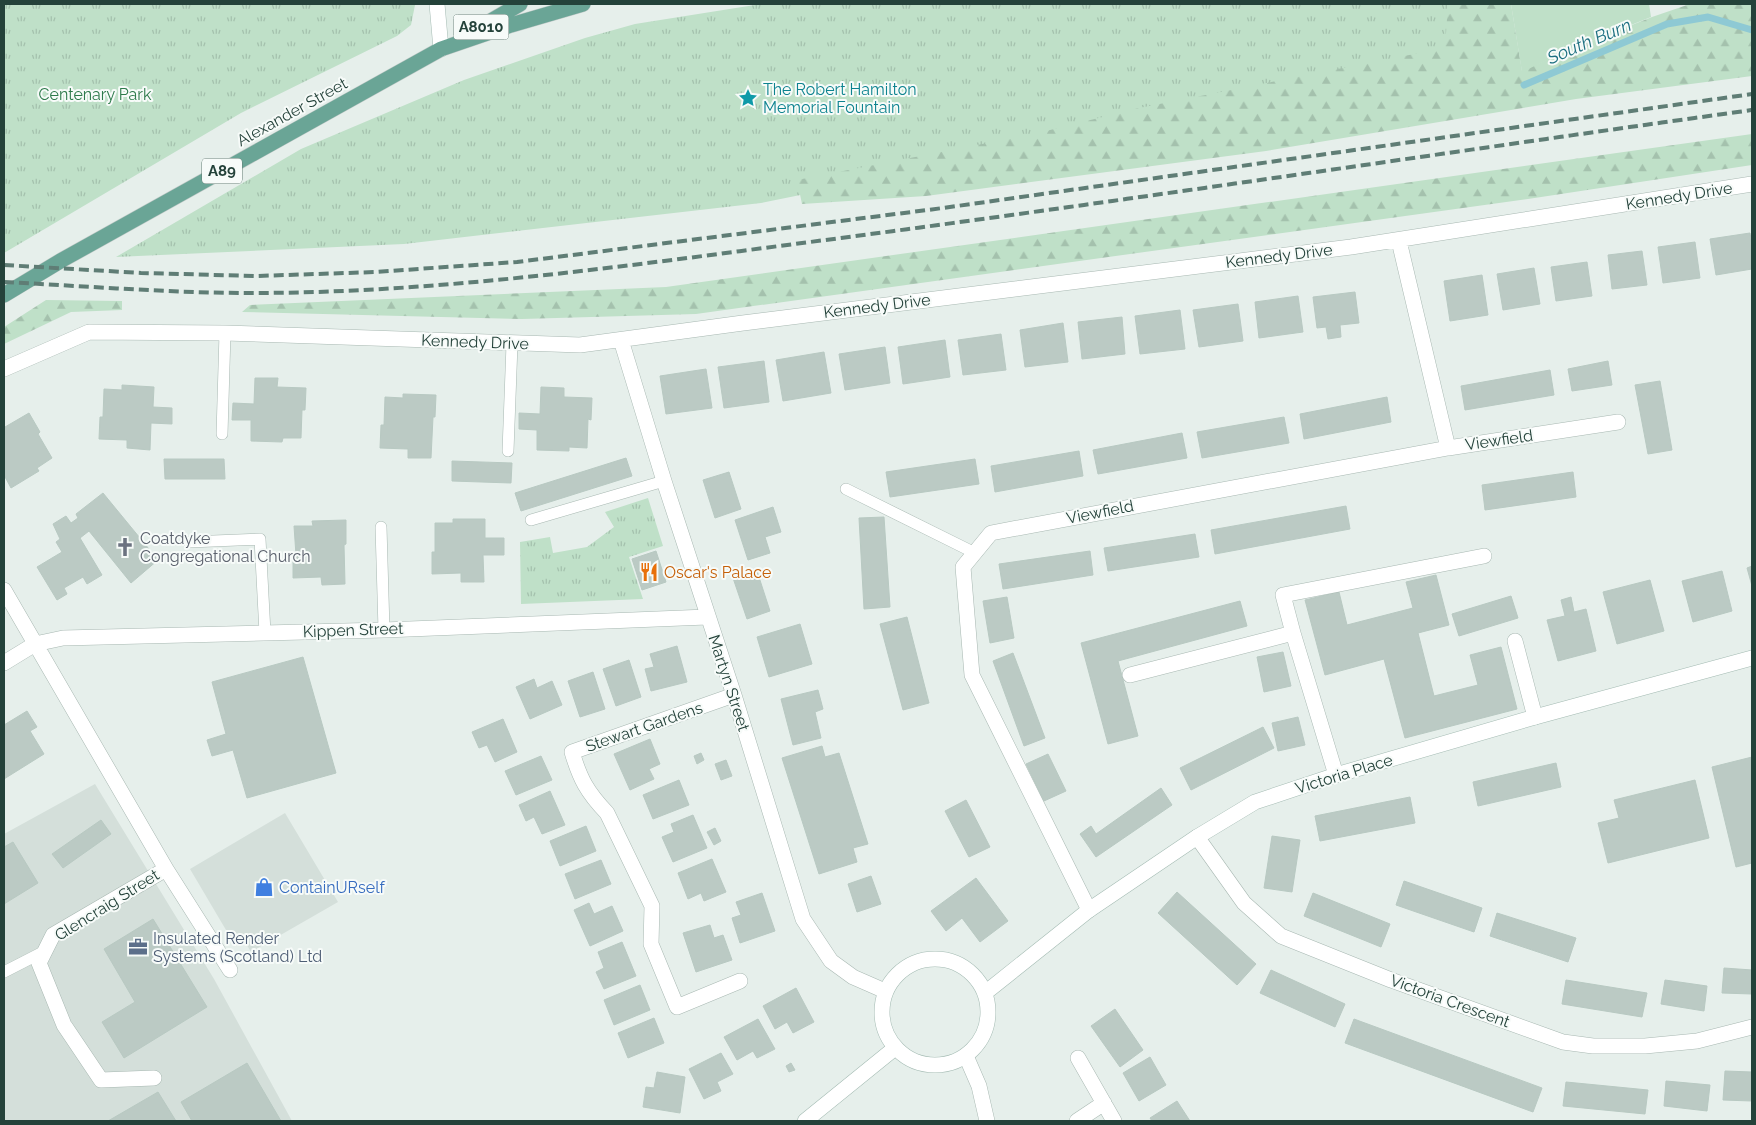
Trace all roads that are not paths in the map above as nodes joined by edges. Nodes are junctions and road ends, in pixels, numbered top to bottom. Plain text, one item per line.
1 (437, 4) edge
2 (520, 4) edge
3 (583, 4) edge
4 (441, 50) junction
5 (1752, 184) edge
6 (1399, 240) junction
7 (4, 295) edge
8 (226, 333) junction
9 (621, 340) junction
10 (512, 344) junction
11 (4, 369) edge
12 (1618, 422) dead end
13 (222, 434) dead end
14 (1448, 448) junction
15 (508, 451) dead end
16 (664, 481) junction
17 (846, 488) dead end
18 (531, 520) dead end
19 (381, 527) dead end
20 (189, 542) dead end
21 (975, 553) junction
22 (1484, 556) dead end
23 (4, 590) edge
24 (708, 616) junction
25 (384, 630) junction
26 (265, 633) junction
27 (1293, 633) junction
28 (1515, 641) dead end
29 (35, 644) junction
30 (1752, 658) edge
31 (4, 663) edge
32 (1130, 675) dead end
33 (734, 695) junction
34 (1535, 717) junction
35 (1336, 775) junction
36 (1197, 837) junction
37 (166, 869) junction
38 (1089, 910) junction
39 (45, 951) junction
40 (230, 970) dead end
41 (4, 972) edge
42 (740, 981) dead end
43 (885, 991) junction
44 (985, 993) junction
45 (1752, 1027) edge
46 (895, 1048) junction
47 (966, 1056) junction
48 (1078, 1058) dead end
49 (154, 1078) dead end
50 (1104, 1103) junction
51 (805, 1121) edge
52 (987, 1121) edge
53 (1077, 1121) edge
54 (1114, 1121) edge

1 - 4 street
2 - 4 main road, A8010
3 - 4 main road, Alexander Street / A89
4 - 7 main road, Alexander Street / A89
5 - 6 street, Kennedy Drive
6 - 9 street, Kennedy Drive
6 - 14 street
8 - 10 street, Kennedy Drive
8 - 11 street, Kennedy Drive
8 - 13 lane
9 - 10 street, Kennedy Drive
9 - 16 street, Martyn Street
10 - 15 lane
12 - 14 street, Viewfield
14 - 21 street, Viewfield
16 - 18 lane
16 - 24 street, Martyn Street
17 - 21 lane
19 - 25 lane
20 - 26 lane
21 - 38 street, Viewfield
22 - 27 street
23 - 29 street, Glencraig Street
24 - 25 street, Kippen Street
24 - 33 street, Martyn Street
25 - 26 street, Kippen Street
26 - 29 street, Kippen Street
27 - 32 street
27 - 35 street
28 - 34 street
29 - 31 street, Kippen Street
29 - 37 street, Glencraig Street
30 - 34 street, Victoria Place
33 - 42 street, Stewart Gardens
33 - 43 street, Martyn Street
34 - 35 street, Victoria Place
35 - 36 street, Victoria Place
36 - 38 street, Victoria Place
36 - 45 street, Victoria Crescent
37 - 39 street, Glencraig Street
37 - 40 street, Glencraig Street
38 - 44 street, Victoria Place
39 - 41 lane
39 - 49 street, Glencraig Street
43 - 44 street
43 - 46 street
44 - 47 street
46 - 47 street
46 - 51 street
47 - 52 street
48 - 50 street
50 - 53 street
50 - 54 street

